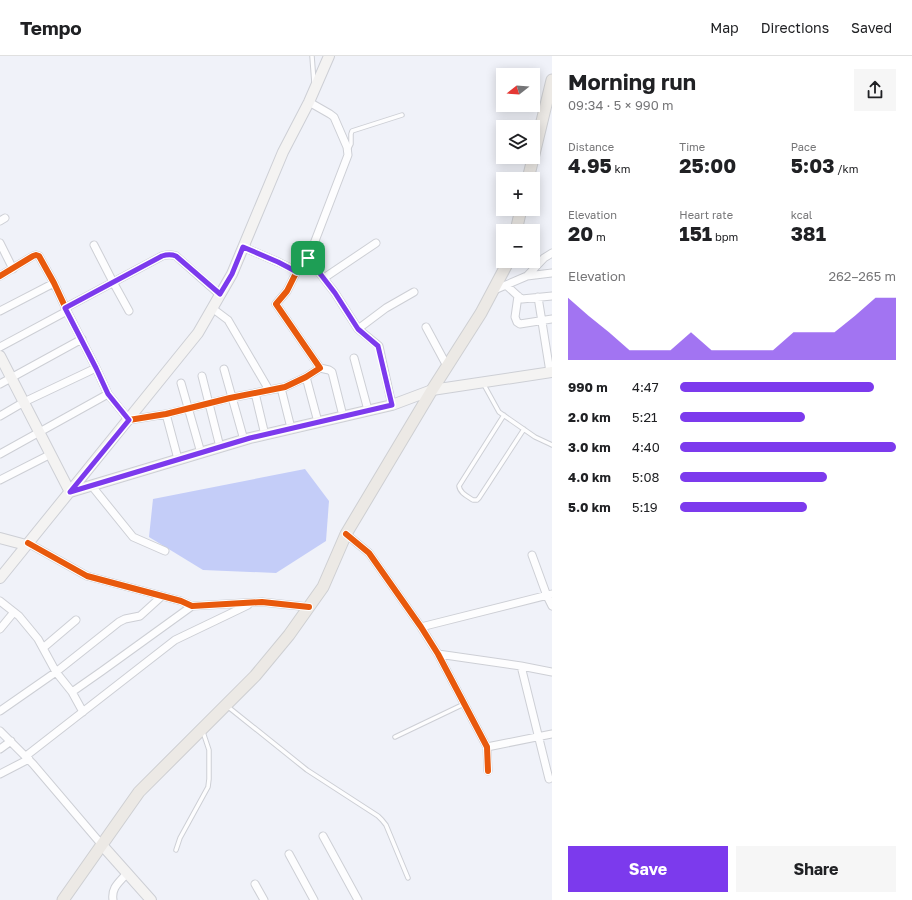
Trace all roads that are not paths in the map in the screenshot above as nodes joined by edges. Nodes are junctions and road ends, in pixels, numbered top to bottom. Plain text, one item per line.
1 (312, 56) edge
2 (329, 56) edge
3 (552, 80) edge
4 (314, 90) junction
5 (309, 102) junction
6 (402, 116) dead end
7 (348, 151) junction
8 (530, 172) edge
9 (0, 243) edge
10 (376, 243) dead end
11 (94, 245) dead end
12 (243, 247) junction
13 (552, 253) edge
14 (308, 258) junction
15 (13, 268) junction
16 (505, 268) edge
17 (297, 272) junction
18 (552, 273) edge
19 (0, 276) edge
20 (527, 276) junction
21 (324, 278) junction
22 (113, 282) junction
23 (54, 283) junction
24 (506, 285) junction
25 (492, 291) junction
26 (414, 292) dead end
27 (220, 294) junction
28 (518, 296) junction
29 (552, 296) edge
30 (538, 297) junction
31 (212, 308) junction
32 (66, 310) junction
33 (0, 311) edge
34 (129, 311) dead end
35 (552, 319) edge
36 (542, 321) junction
37 (426, 327) dead end
38 (358, 329) junction
39 (82, 339) junction
40 (0, 347) edge
41 (0, 356) edge
42 (354, 358) dead end
43 (447, 366) junction
44 (96, 368) junction
45 (320, 368) junction
46 (224, 369) dead end
47 (551, 372) edge
48 (202, 376) dead end
49 (306, 377) junction
50 (11, 378) junction
51 (482, 382) junction
52 (181, 383) dead end
53 (0, 384) edge
54 (281, 388) junction
55 (269, 390) junction
56 (432, 390) junction
57 (255, 393) junction
58 (108, 394) junction
59 (232, 398) junction
60 (24, 402) junction
61 (209, 403) junction
62 (392, 405) junction
63 (188, 408) junction
64 (368, 410) junction
65 (166, 414) junction
66 (504, 415) junction
67 (0, 416) edge
68 (343, 416) junction
69 (129, 420) junction
70 (318, 422) junction
71 (291, 428) junction
72 (526, 431) junction
73 (40, 432) junction
74 (265, 435) junction
75 (244, 440) junction
76 (552, 445) edge
77 (220, 447) junction
78 (201, 453) junction
79 (0, 454) edge
80 (51, 454) junction
81 (178, 459) junction
82 (0, 480) edge
83 (91, 485) junction
84 (70, 492) junction
85 (346, 534) junction
86 (0, 538) edge
87 (27, 544) junction
88 (164, 551) dead end
89 (532, 555) dead end
90 (0, 578) edge
91 (549, 595) edge
92 (162, 596) junction
93 (0, 601) edge
94 (252, 603) junction
95 (192, 606) junction
96 (552, 606) edge
97 (309, 607) junction
98 (14, 612) junction
99 (76, 620) dead end
100 (421, 627) junction
101 (0, 629) edge
102 (43, 648) junction
103 (438, 654) junction
104 (521, 666) junction
105 (56, 672) junction
106 (552, 672) edge
107 (72, 692) junction
108 (464, 704) junction
109 (226, 706) junction
110 (0, 711) edge
111 (83, 712) junction
112 (202, 730) junction
113 (0, 731) edge
114 (552, 734) edge
115 (395, 737) dead end
116 (538, 737) junction
117 (11, 741) junction
118 (487, 747) junction
119 (0, 749) edge
120 (29, 760) junction
121 (488, 771) dead end
122 (0, 774) edge
123 (549, 779) dead end
124 (323, 836) dead end
125 (102, 845) junction
126 (176, 850) dead end
127 (289, 854) dead end
128 (127, 873) junction
129 (408, 878) dead end
130 (256, 884) dead end
131 (63, 900) edge
132 (113, 900) edge
133 (151, 900) edge
134 (264, 900) edge
135 (314, 900) edge
136 (358, 900) edge

1 - 4 lane
2 - 4 main road
3 - 8 main road
4 - 5 main road
5 - 7 street
5 - 12 main road
6 - 7 lane
7 - 14 street
9 - 15 street
10 - 21 street
11 - 22 street
12 - 17 street
12 - 27 main road
13 - 20 street
14 - 17 street
14 - 21 street
15 - 19 street
15 - 23 street
16 - 25 main road
17 - 45 street
18 - 20 street
20 - 24 street
21 - 38 street
22 - 27 street
22 - 32 street
22 - 34 street
23 - 32 street
23 - 33 street
24 - 25 street
24 - 28 street
25 - 43 main road
26 - 38 street
27 - 31 main road
28 - 30 street
28 - 36 street
29 - 30 street
30 - 36 street
31 - 55 street
31 - 69 main road
32 - 39 street
32 - 40 street
35 - 36 street
36 - 47 street
37 - 43 street
38 - 62 street
39 - 44 street
39 - 50 street
41 - 50 main road
42 - 64 street
43 - 56 main road
44 - 58 street
44 - 60 street
45 - 49 street
45 - 68 street
46 - 59 street
47 - 51 main road
48 - 61 street
49 - 54 street
49 - 70 street
50 - 53 street
50 - 60 main road
51 - 56 main road
51 - 66 lane
52 - 63 street
54 - 55 street
54 - 71 street
55 - 57 street
56 - 62 main road
56 - 85 main road
57 - 59 street
57 - 74 street
58 - 69 street
58 - 73 street
59 - 61 street
59 - 75 street
60 - 67 street
60 - 73 main road
61 - 63 street
61 - 77 street
62 - 64 main road
63 - 65 street
63 - 78 street
64 - 68 main road
65 - 69 street
65 - 81 street
66 - 72 lane
66 - 72 lane
68 - 70 main road
69 - 84 main road
70 - 71 main road
71 - 74 main road
72 - 76 lane
73 - 79 street
73 - 80 main road
74 - 75 main road
75 - 77 main road
77 - 78 main road
78 - 81 main road
80 - 82 street
80 - 84 main road
81 - 83 main road
83 - 84 main road
83 - 88 street
84 - 87 main road
85 - 97 main road
85 - 100 street
86 - 87 main road
87 - 90 main road
87 - 92 street
89 - 91 street
91 - 96 street
91 - 100 street
92 - 95 street
92 - 105 street
93 - 98 street
94 - 95 street
94 - 97 street
94 - 111 street
95 - 107 street
97 - 109 main road
98 - 101 street
98 - 102 street
99 - 102 street
100 - 103 street
102 - 105 street
103 - 104 street
103 - 108 street
104 - 106 street
104 - 116 street
105 - 107 street
105 - 110 street
107 - 111 street
108 - 115 lane
108 - 118 street
109 - 112 main road
109 - 129 lane
111 - 120 street
112 - 125 main road
112 - 126 lane
113 - 117 street
114 - 116 street
116 - 118 street
116 - 123 street
117 - 119 street
117 - 120 street
118 - 121 street
120 - 122 street
120 - 125 street
124 - 136 street
125 - 128 main road
125 - 131 main road
127 - 135 street
128 - 132 street
128 - 133 main road
130 - 134 street

